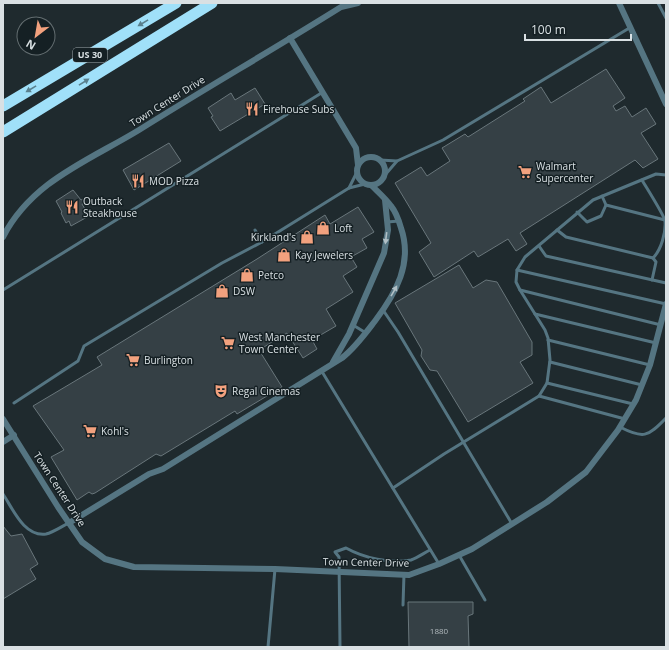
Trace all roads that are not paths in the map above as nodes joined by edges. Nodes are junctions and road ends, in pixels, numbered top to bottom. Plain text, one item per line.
1 (176, 3) edge
2 (212, 3) edge
3 (221, 3) edge
4 (358, 3) edge
5 (619, 3) edge
6 (658, 3) edge
7 (666, 18) edge
8 (631, 27) junction
9 (290, 38) junction
10 (152, 40) junction
11 (323, 92) junction
12 (666, 104) edge
13 (3, 106) edge
14 (3, 132) edge
15 (356, 148) junction
16 (377, 159) junction
17 (397, 161) junction
18 (358, 165) junction
19 (357, 172) junction
20 (666, 175) edge
21 (384, 178) junction
22 (642, 180) junction
23 (365, 184) junction
24 (372, 186) junction
25 (349, 188) junction
26 (602, 196) junction
27 (384, 197) junction
28 (606, 205) junction
29 (577, 212) junction
30 (665, 220) junction
31 (399, 221) junction
32 (387, 222) junction
33 (255, 230) dead end
34 (557, 230) junction
35 (3, 237) edge
36 (262, 242) junction
37 (539, 246) junction
38 (653, 258) junction
39 (517, 270) junction
40 (652, 280) junction
41 (666, 284) edge
42 (3, 290) edge
43 (520, 290) junction
44 (666, 304) edge
45 (383, 310) junction
46 (535, 314) junction
47 (660, 325) junction
48 (352, 326) junction
49 (366, 332) junction
50 (548, 340) junction
51 (656, 343) junction
52 (333, 362) junction
53 (550, 362) junction
54 (650, 365) junction
55 (321, 370) junction
56 (547, 382) junction
57 (642, 384) junction
58 (539, 396) junction
59 (14, 403) dead end
60 (634, 404) junction
61 (666, 418) edge
62 (624, 419) junction
63 (4, 421) edge
64 (620, 427) junction
65 (14, 435) junction
66 (3, 442) edge
67 (463, 442) junction
68 (393, 488) junction
69 (3, 494) edge
70 (69, 523) junction
71 (512, 524) junction
72 (430, 550) junction
73 (459, 555) junction
74 (439, 564) junction
75 (275, 569) junction
76 (338, 572) junction
77 (404, 574) junction
78 (485, 600) dead end
79 (403, 605) dead end
80 (268, 647) edge
81 (340, 647) edge

1 -> 13 highway, US 30 / US 30
2 - 10 highway, US 30 / US 30
3 - 10 highway
4 - 9 street, Town Center Drive
5 - 8 street
6 - 7 lane
8 - 12 street
8 - 17 lane
9 - 11 street
9 - 35 street, Town Center Drive
14 -> 10 highway, US 30 / US 30
11 - 15 street
11 - 42 lane
15 - 16 street
15 - 18 street
16 - 17 lane
16 - 18 street
16 - 21 street
17 - 21 lane
18 - 19 street
19 - 23 street
19 - 25 lane
20 - 22 lane
21 - 24 street
21 - 27 street
22 - 26 lane
22 - 30 lane
23 - 24 street
23 - 25 lane
24 - 27 street
25 - 36 lane
26 - 28 lane
26 - 29 lane
27 - 31 street
27 - 32 street
28 - 29 lane
28 - 30 lane
29 - 34 lane
30 - 38 lane
31 - 32 lane
45 -> 31 street
32 -> 48 street
33 - 36 lane
34 - 37 lane
34 - 38 lane
36 - 59 lane
37 - 39 lane
37 - 40 lane
38 - 40 lane
39 - 43 lane
39 - 44 lane
40 - 41 lane
43 - 46 lane
43 - 47 lane
44 - 47 street, Town Center Drive
45 - 49 street
45 - 67 lane
46 - 50 lane
46 - 51 lane
47 - 51 street, Town Center Drive
48 - 49 lane
48 - 52 street
49 - 52 street
50 - 53 lane
50 - 54 lane
51 - 54 street, Town Center Drive
52 - 55 street
53 - 56 lane
53 - 57 lane
54 - 57 street, Town Center Drive
55 - 68 lane
55 - 70 street
56 - 58 lane
56 - 60 lane
57 - 60 street, Town Center Drive
58 - 62 lane
58 - 67 lane
60 - 62 street, Town Center Drive
61 - 64 lane
62 - 64 street, Town Center Drive
63 - 65 street, Town Center Drive
64 - 71 street, Town Center Drive
65 - 66 street
65 - 70 street, Town Center Drive
67 - 68 lane
67 - 71 lane
68 - 72 lane
69 - 70 lane
70 - 75 street, Town Center Drive
71 - 73 street, Town Center Drive
72 - 74 lane
72 - 76 lane
73 - 74 street, Town Center Drive
73 - 78 lane
74 - 77 street, Town Center Drive
75 - 76 street, Town Center Drive
75 - 80 lane
76 - 77 street, Town Center Drive
76 - 81 lane
77 - 79 lane

